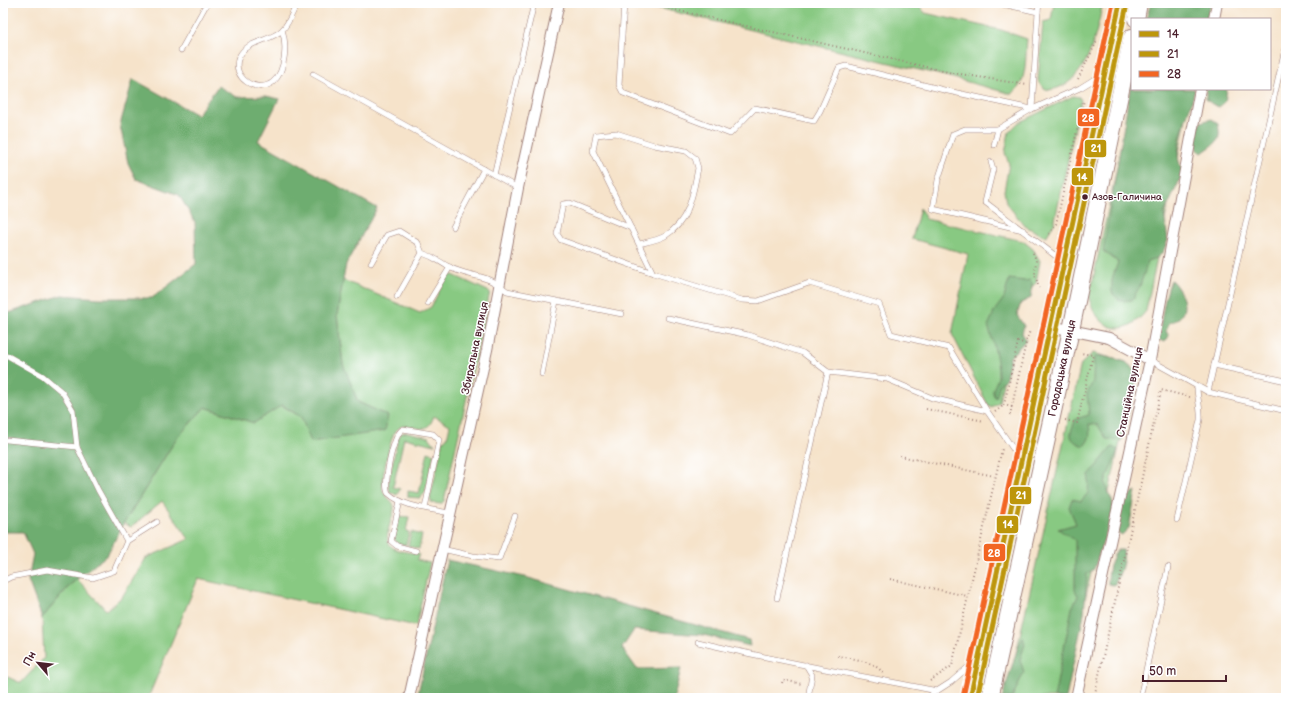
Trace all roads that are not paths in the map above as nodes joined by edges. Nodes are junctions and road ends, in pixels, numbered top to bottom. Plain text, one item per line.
1 (207, 3) edge
2 (297, 3) edge
3 (534, 3) edge
4 (559, 3) edge
5 (624, 3) edge
6 (998, 3) edge
7 (1040, 3) edge
8 (1120, 3) edge
9 (1139, 3) edge
10 (1217, 3) edge
11 (1038, 12) junction
12 (1136, 18) edge
13 (1214, 18) edge
14 (282, 30) junction
15 (1131, 42) edge
16 (1286, 44) edge
17 (181, 50) dead end
18 (1105, 72) junction
19 (313, 74) dead end
20 (1200, 90) edge
21 (1032, 109) junction
22 (998, 129) junction
23 (994, 145) dead end
24 (991, 162) dead end
25 (484, 169) junction
26 (494, 175) junction
27 (518, 188) junction
28 (453, 226) dead end
29 (631, 228) junction
30 (1023, 230) junction
31 (639, 244) junction
32 (422, 254) junction
33 (1064, 262) junction
34 (371, 264) dead end
35 (450, 267) junction
36 (653, 273) junction
37 (500, 285) junction
38 (397, 297) dead end
39 (556, 301) junction
40 (428, 303) dead end
41 (622, 314) dead end
42 (668, 318) dead end
43 (1050, 326) junction
44 (1071, 330) junction
45 (8, 356) dead end
46 (1150, 360) junction
47 (1214, 366) junction
48 (828, 372) junction
49 (542, 374) dead end
50 (1286, 382) edge
51 (1196, 387) junction
52 (1208, 392) junction
53 (987, 411) junction
54 (1286, 411) edge
55 (7, 440) dead end
56 (77, 447) junction
57 (1021, 460) junction
58 (400, 502) junction
59 (425, 508) junction
60 (450, 513) junction
61 (515, 516) dead end
62 (1177, 520) dead end
63 (157, 522) dead end
64 (127, 542) junction
65 (442, 549) junction
66 (416, 551) dead end
67 (1168, 567) dead end
68 (3, 581) edge
69 (777, 598) dead end
70 (698, 642) dead end
71 (979, 657) junction
72 (806, 665) junction
73 (936, 691) junction
74 (409, 698) edge
75 (808, 698) edge
76 (926, 698) edge
77 (970, 698) edge
78 (990, 698) edge
79 (1076, 698) edge
80 (1140, 698) edge

1 - 17 lane
2 - 14 lane
3 - 26 lane
4 - 27 street, Збиральна вулиця
5 - 21 lane
6 - 11 lane
7 - 11 lane
8 - 18 main road, Городоцька вулиця
9 - 12 main road
10 - 13 street
11 - 21 lane
14 - 14 lane
15 - 44 main road, Городоцька вулиця
16 - 47 lane
18 - 21 lane
18 - 33 main road, Городоцька вулиця
19 - 25 lane
20 - 46 street, Станційна вулиця
21 - 22 lane
22 - 23 lane
22 - 30 lane
24 - 30 lane
25 - 26 lane
25 - 28 lane
26 - 27 lane
27 - 37 street, Збиральна вулиця
29 - 31 lane
29 - 31 lane
29 - 36 lane
30 - 33 lane
31 - 36 lane
32 - 34 lane
32 - 35 lane
32 - 38 lane
33 - 43 main road, Городоцька вулиця
35 - 37 lane
35 - 40 lane
36 - 53 lane
37 - 39 lane
37 - 60 street, Збиральна вулиця
39 - 41 lane
39 - 49 lane
42 - 48 lane
43 - 44 street
43 - 57 main road, Городоцька вулиця
44 - 46 street
44 - 78 main road, Городоцька вулиця
45 - 56 lane
46 - 51 lane
46 - 79 street, Станційна вулиця
47 - 50 lane
47 - 52 lane
48 - 53 lane
48 - 69 lane
51 - 52 lane
51 - 62 lane
52 - 54 lane
53 - 57 lane
55 - 56 lane
56 - 64 lane
57 - 71 main road, Городоцька вулиця
58 - 59 lane
58 - 59 lane
58 - 66 lane
59 - 60 lane
60 - 65 street, Збиральна вулиця
61 - 65 lane
63 - 64 lane
64 - 68 lane
65 - 74 street, Збиральна вулиця
67 - 80 lane
70 - 72 lane
71 - 73 lane
71 - 77 main road, Городоцька вулиця
72 - 73 lane
72 - 75 lane
73 - 76 lane

